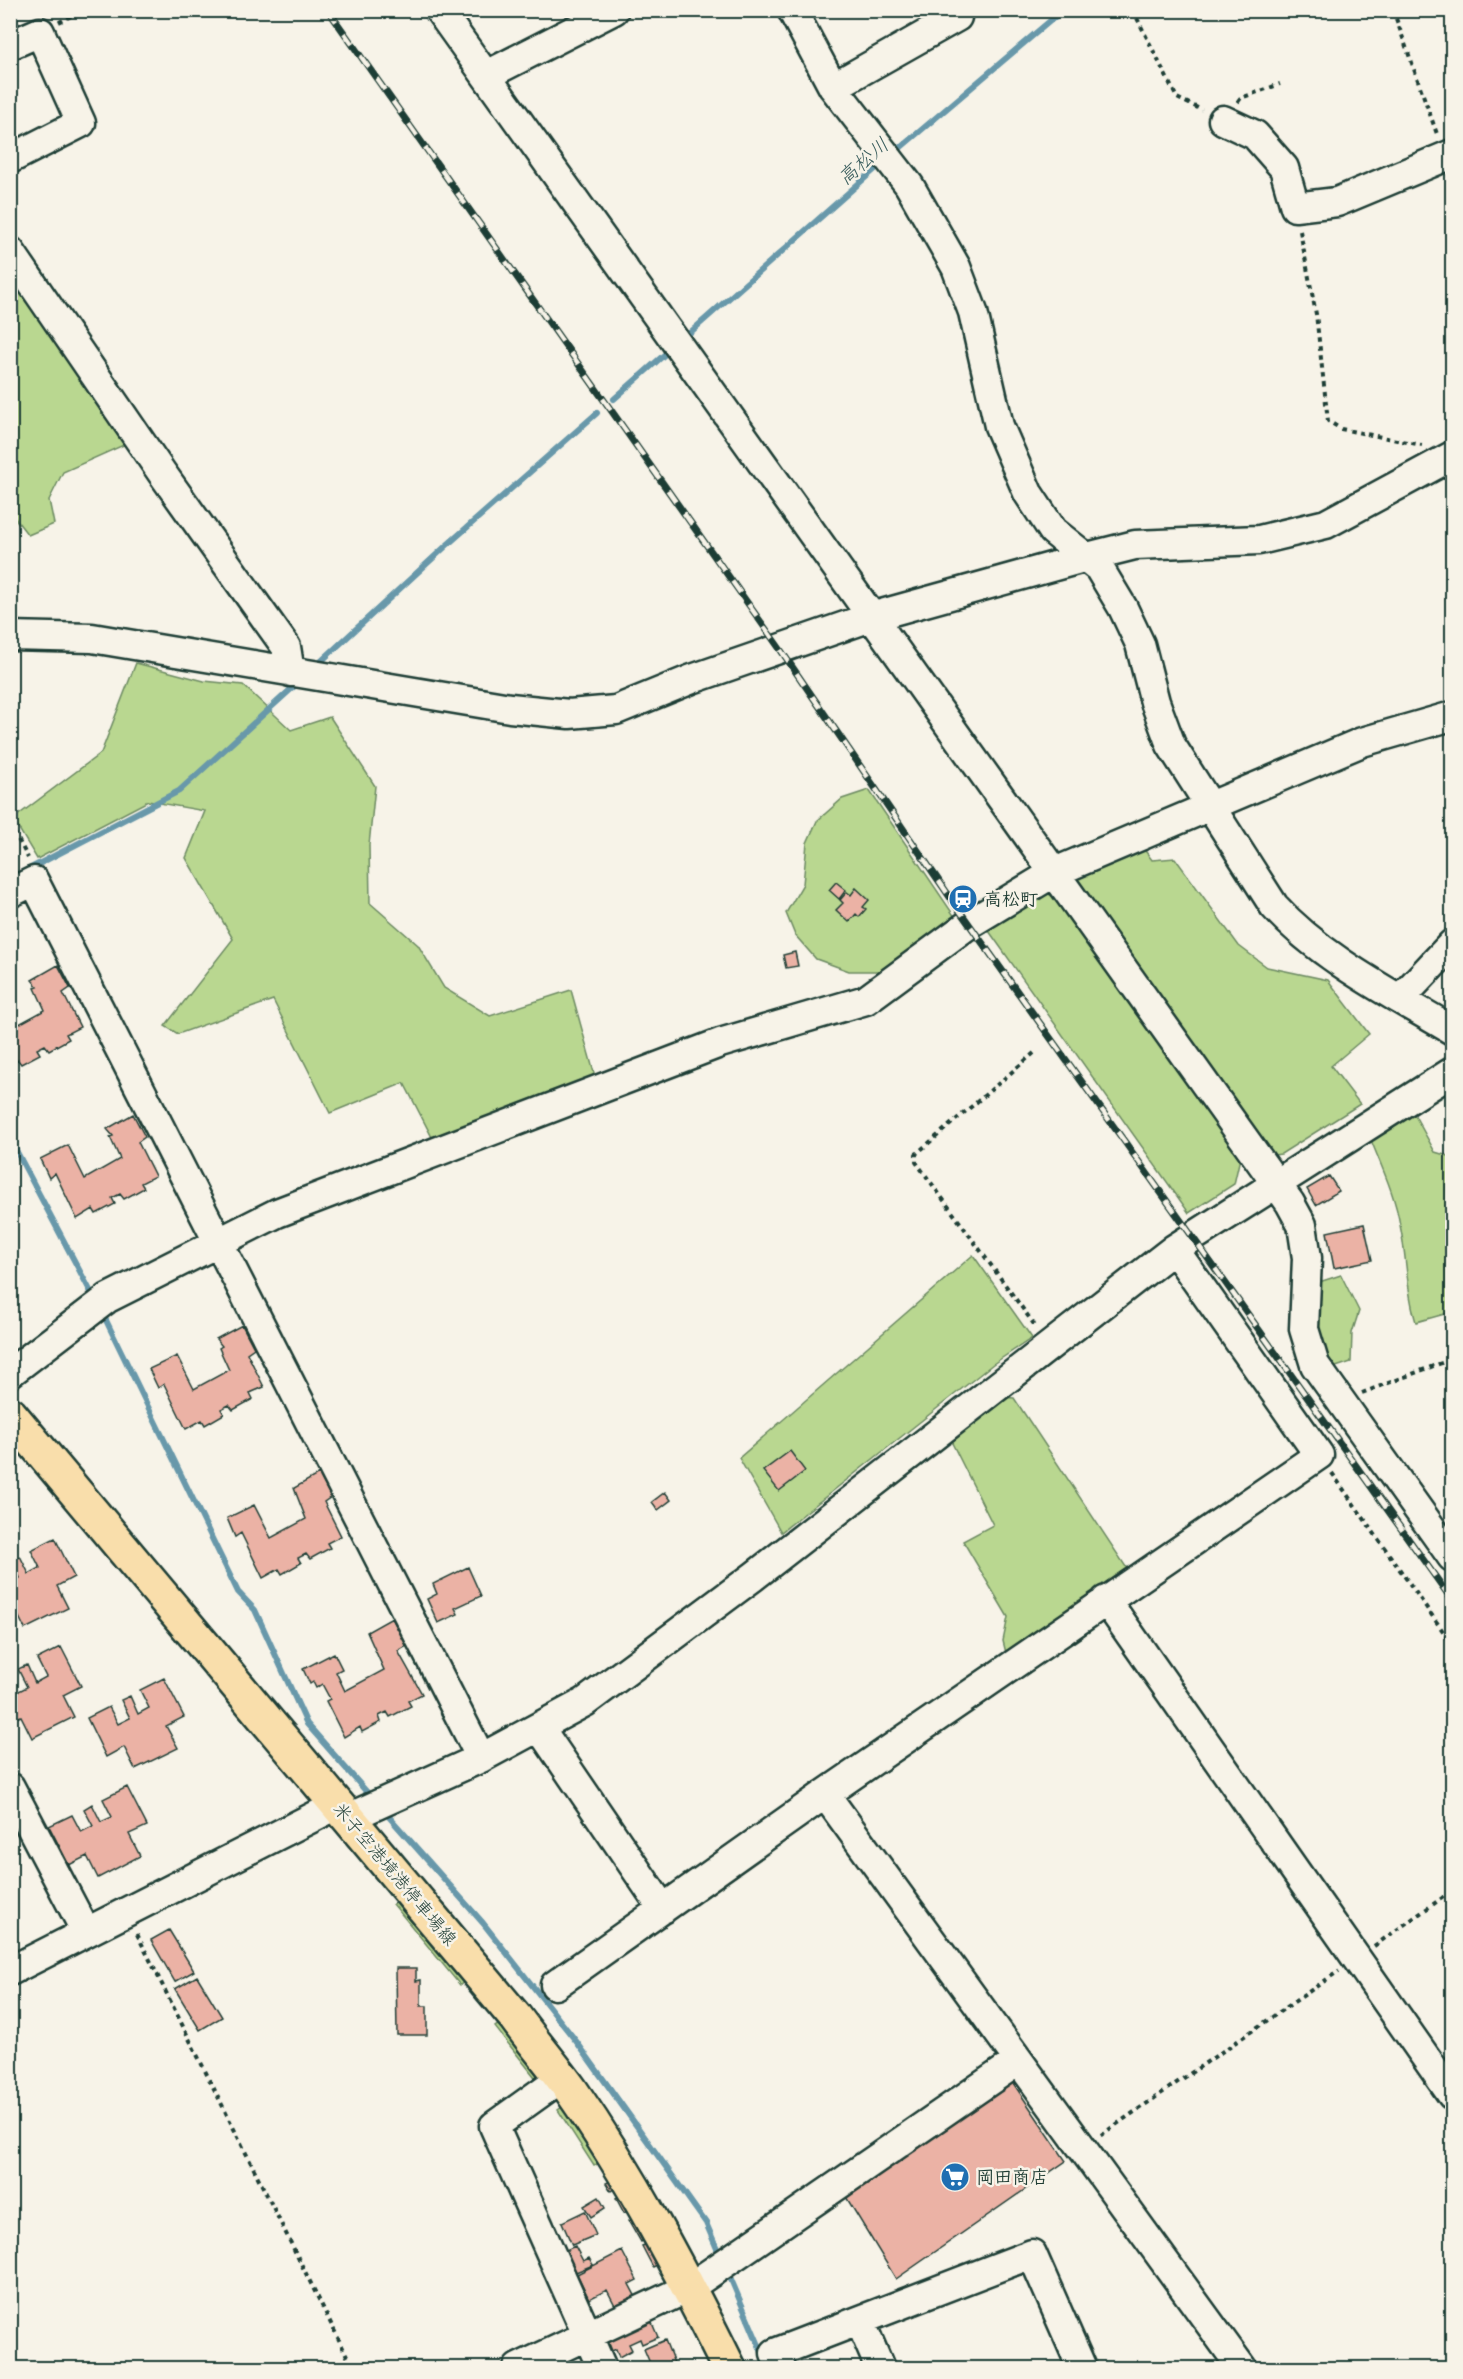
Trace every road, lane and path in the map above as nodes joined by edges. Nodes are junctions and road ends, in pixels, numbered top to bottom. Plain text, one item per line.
1 (439, 10) edge
2 (614, 10) edge
3 (792, 10) edge
4 (954, 10) edge
5 (1133, 10) edge
6 (1393, 10) edge
7 (10, 45) edge
8 (487, 75) junction
9 (1280, 84) dead end
10 (833, 87) junction
11 (1223, 120) junction
12 (1449, 156) edge
13 (10, 159) edge
14 (1295, 207) junction
15 (10, 251) edge
16 (1452, 456) edge
17 (1087, 556) junction
18 (871, 617) junction
19 (10, 636) edge
20 (290, 672) junction
21 (1452, 716) edge
22 (1210, 806) junction
23 (10, 824) edge
24 (30, 861) dead end
25 (1055, 872) junction
26 (10, 893) edge
27 (1452, 944) edge
28 (1400, 999) junction
29 (1452, 1030) edge
30 (1034, 1053) dead end
31 (1452, 1072) edge
32 (1276, 1182) junction
33 (220, 1242) junction
34 (1174, 1249) junction
35 (1049, 1344) junction
36 (1452, 1359) edge
37 (10, 1373) edge
38 (1342, 1403) junction
39 (10, 1414) edge
40 (1319, 1455) junction
41 (1452, 1557) edge
42 (1106, 1600) junction
43 (1452, 1644) edge
44 (539, 1727) junction
45 (482, 1758) junction
46 (10, 1787) edge
47 (825, 1794) junction
48 (343, 1811) junction
49 (20, 1830) edge
50 (1452, 1891) edge
51 (663, 1909) junction
52 (127, 1913) junction
53 (86, 1932) junction
54 (1357, 1958) junction
55 (10, 1971) edge
56 (555, 1985) dead end
57 (1018, 2061) junction
58 (561, 2078) junction
59 (1452, 2095) edge
60 (1084, 2147) junction
61 (690, 2287) junction
62 (860, 2320) junction
63 (588, 2336) junction
64 (778, 2361) edge
65 (353, 2368) edge
66 (518, 2368) edge
67 (602, 2368) edge
68 (729, 2368) edge
69 (880, 2368) edge
70 (1082, 2368) edge
71 (1242, 2368) edge

1 - 8 street
2 - 8 street
3 - 10 street
4 - 10 street
5 - 11 path
6 - 12 path
7 - 13 street
8 - 18 street
9 - 11 path
10 - 17 street
11 - 14 street
12 - 14 street
14 - 16 path
15 - 20 street
16 - 17 street
17 - 18 street
17 - 22 street
18 - 20 street
18 - 25 street
19 - 20 street
21 - 22 street
22 - 25 street
22 - 28 street
23 - 24 path
25 - 32 street
25 - 33 street
26 - 33 street
27 - 28 street
28 - 29 street
30 - 35 path
31 - 32 street
32 - 34 street
32 - 38 street
33 - 37 street
33 - 45 street
34 - 35 street
34 - 40 street
35 - 44 street
36 - 38 path
38 - 41 street
39 - 48 main road, 米子空港境港停車場線
40 - 42 street
40 - 43 path
42 - 47 street
42 - 54 street
44 - 45 street
44 - 51 street
45 - 48 street
46 - 49 street
47 - 51 street
47 - 57 street
48 - 52 street
48 - 58 main road, 米子空港境港停車場線
49 - 53 street
50 - 54 path
51 - 56 street
52 - 53 street
52 - 65 path
53 - 55 street
54 - 59 street
54 - 60 path
57 - 60 street
57 - 61 street
58 - 61 main road, 米子空港境港停車場線
58 - 63 street
60 - 71 street
61 - 63 street
61 - 68 main road, 米子空港境港停車場線
62 - 64 street
62 - 69 street
62 - 70 street
63 - 66 street
63 - 67 street

